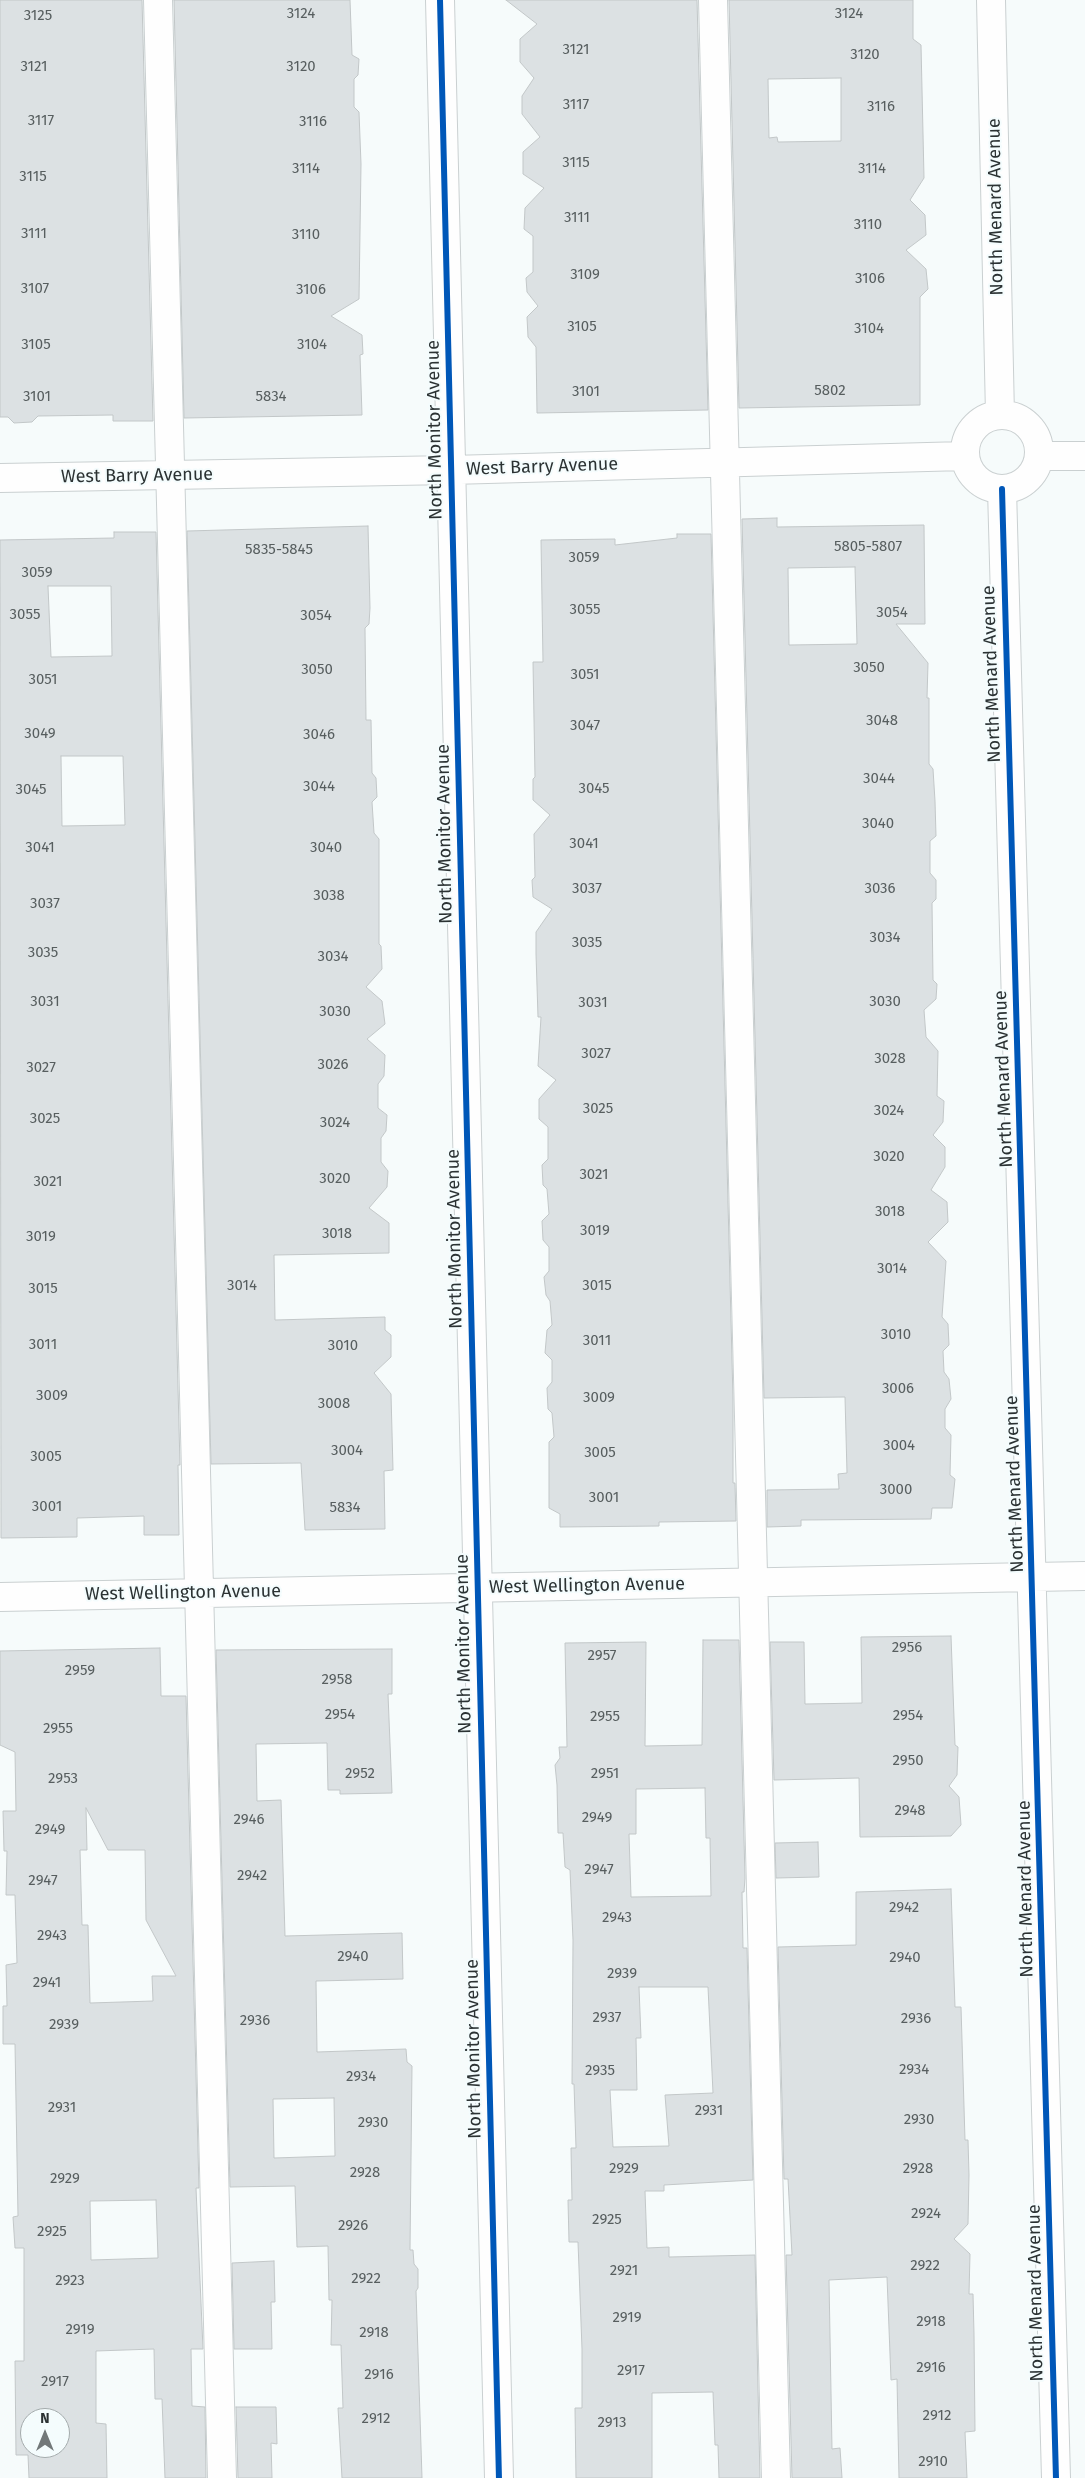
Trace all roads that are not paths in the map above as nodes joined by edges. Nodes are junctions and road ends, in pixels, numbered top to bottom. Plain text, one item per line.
1 (158, 0) edge
2 (440, 0) edge
3 (714, 0) edge
4 (991, 0) edge
5 (1000, 414) junction
6 (964, 456) junction
7 (1039, 456) junction
8 (1085, 456) edge
9 (725, 461) junction
10 (451, 470) junction
11 (170, 475) junction
12 (0, 478) edge
13 (1002, 489) junction
14 (1085, 1576) edge
15 (1033, 1577) junction
16 (753, 1583) junction
17 (478, 1588) junction
18 (201, 1593) junction
19 (0, 1597) edge
20 (222, 2478) edge
21 (499, 2478) edge
22 (776, 2478) edge
23 (1056, 2478) edge

1 - 11 street
2 - 10 street, North Monitor Avenue
3 - 9 street
4 - 5 street, North Menard Avenue
5 - 6 street
5 - 7 street
6 - 9 street, West Barry Avenue
6 - 13 street
7 - 8 street
7 - 13 street
9 - 10 street, West Barry Avenue
9 - 16 street
10 - 11 street, West Barry Avenue
10 - 17 street, North Monitor Avenue
11 - 12 street, West Barry Avenue
11 - 18 street
13 - 15 street, North Menard Avenue
14 - 15 street, West Wellington Avenue
15 - 16 street, West Wellington Avenue
15 - 23 street, North Menard Avenue
16 - 17 street, West Wellington Avenue
16 - 22 street
17 - 18 street, West Wellington Avenue
17 - 21 street, North Monitor Avenue
18 - 19 street, West Wellington Avenue
18 - 20 street

